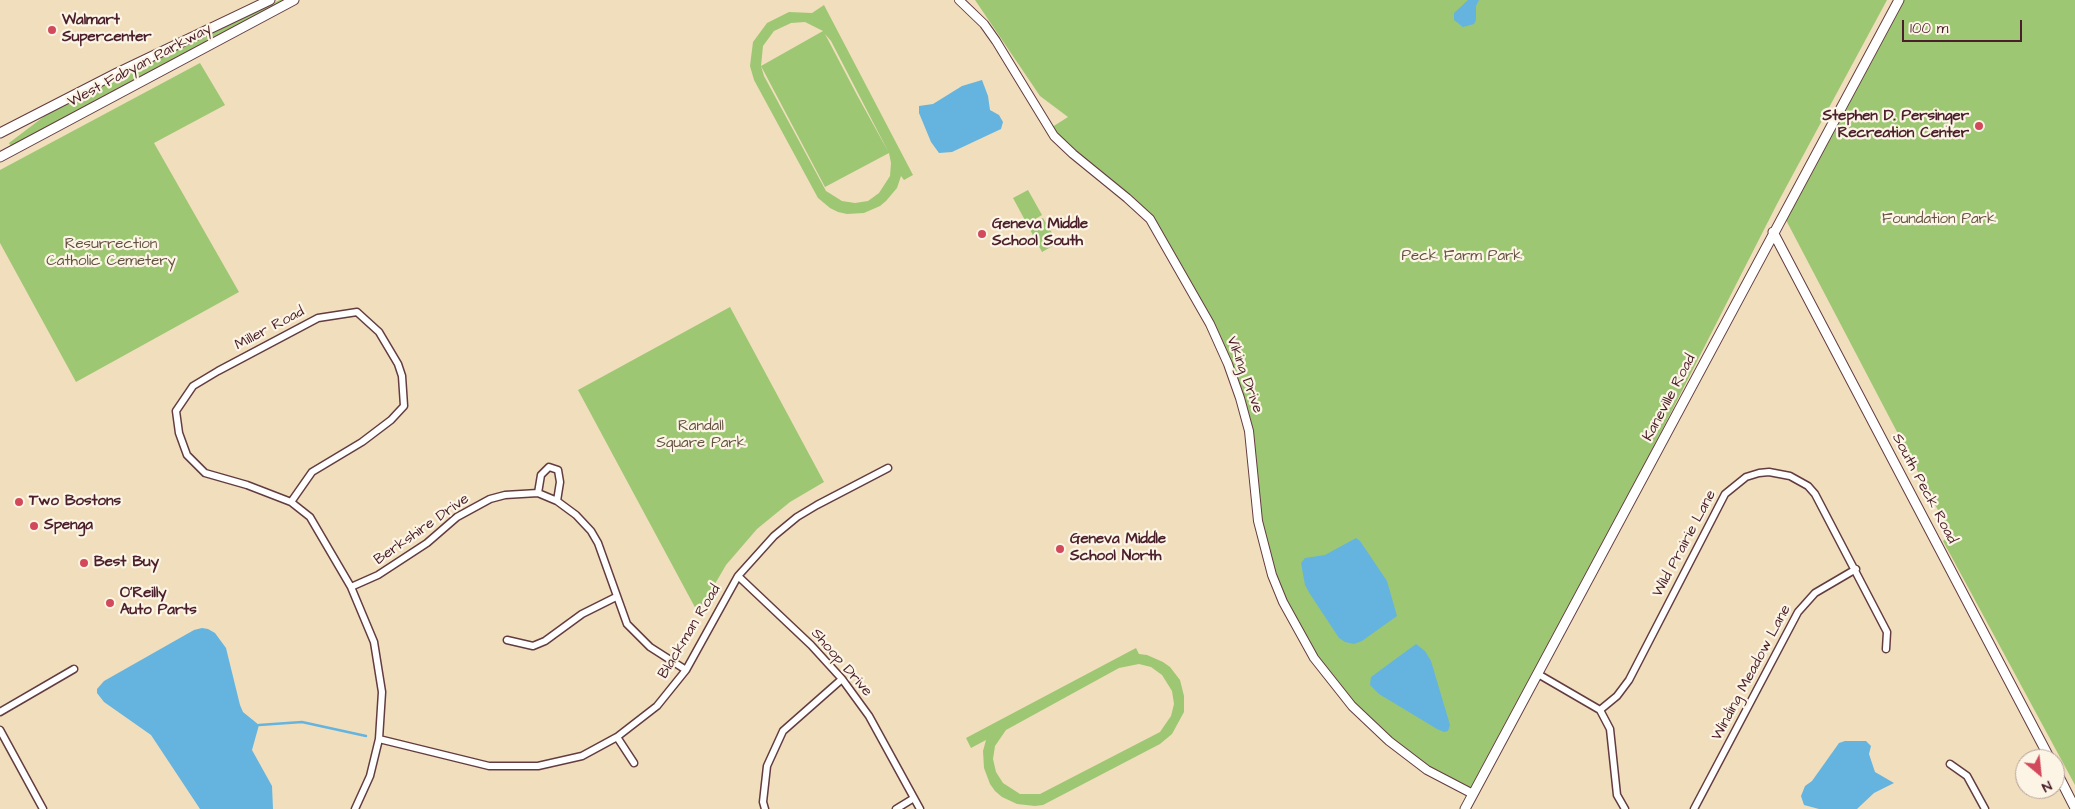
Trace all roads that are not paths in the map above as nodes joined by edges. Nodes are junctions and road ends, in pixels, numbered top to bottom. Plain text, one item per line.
1 (270, 0) edge
2 (294, 0) edge
3 (959, 0) edge
4 (1899, 0) edge
5 (0, 133) edge
6 (0, 156) edge
7 (1773, 232) junction
8 (888, 468) dead end
9 (538, 493) junction
10 (557, 501) junction
11 (291, 502) junction
12 (1856, 569) junction
13 (738, 576) junction
14 (351, 587) junction
15 (616, 597) junction
16 (507, 640) dead end
17 (1886, 648) dead end
18 (74, 669) dead end
19 (686, 670) junction
20 (1538, 674) junction
21 (842, 679) junction
22 (1600, 710) junction
23 (0, 712) edge
24 (0, 730) edge
25 (617, 737) junction
26 (379, 739) junction
27 (2045, 749) edge
28 (634, 763) dead end
29 (1950, 764) dead end
30 (2065, 788) edge
31 (1473, 794) junction
32 (914, 798) junction
33 (2075, 808) edge
34 (43, 809) edge
35 (355, 809) edge
36 (765, 809) edge
37 (896, 809) edge
38 (920, 809) edge
39 (1465, 809) edge
40 (1625, 809) edge
41 (1694, 809) edge
42 (1985, 809) edge

1 - 5 main road
2 - 6 main road, West Fabyan Parkway
3 - 31 street, Viking Drive
4 - 7 main road, Kaneville Road
7 - 20 main road, Kaneville Road
7 - 27 main road, South Peck Road
8 - 13 street, Blackman Road
9 - 10 street, Berkshire Drive
9 - 10 street
9 - 14 street, Berkshire Drive
10 - 15 street, Berkshire Drive
11 - 11 street, Miller Road
11 - 14 street, Miller Road
12 - 17 street, Wild Prairie Lane
12 - 22 street, Wild Prairie Lane
12 - 41 street, Winding Meadow Lane
13 - 19 street, Blackman Road
13 - 21 street, Shoop Drive
14 - 26 street, Miller Road
15 - 16 street
15 - 19 street, Berkshire Drive
18 - 23 street
19 - 25 street, Blackman Road
20 - 22 street
20 - 31 main road, Kaneville Road
21 - 32 street, Shoop Drive
21 - 36 street
22 - 40 street
24 - 34 street
25 - 26 street, Blackman Road
25 - 28 street
26 - 35 street, Miller Road
29 - 42 street
30 - 33 main road
31 - 39 main road, Kaneville Road
32 - 37 street
32 - 38 street, Shoop Drive

